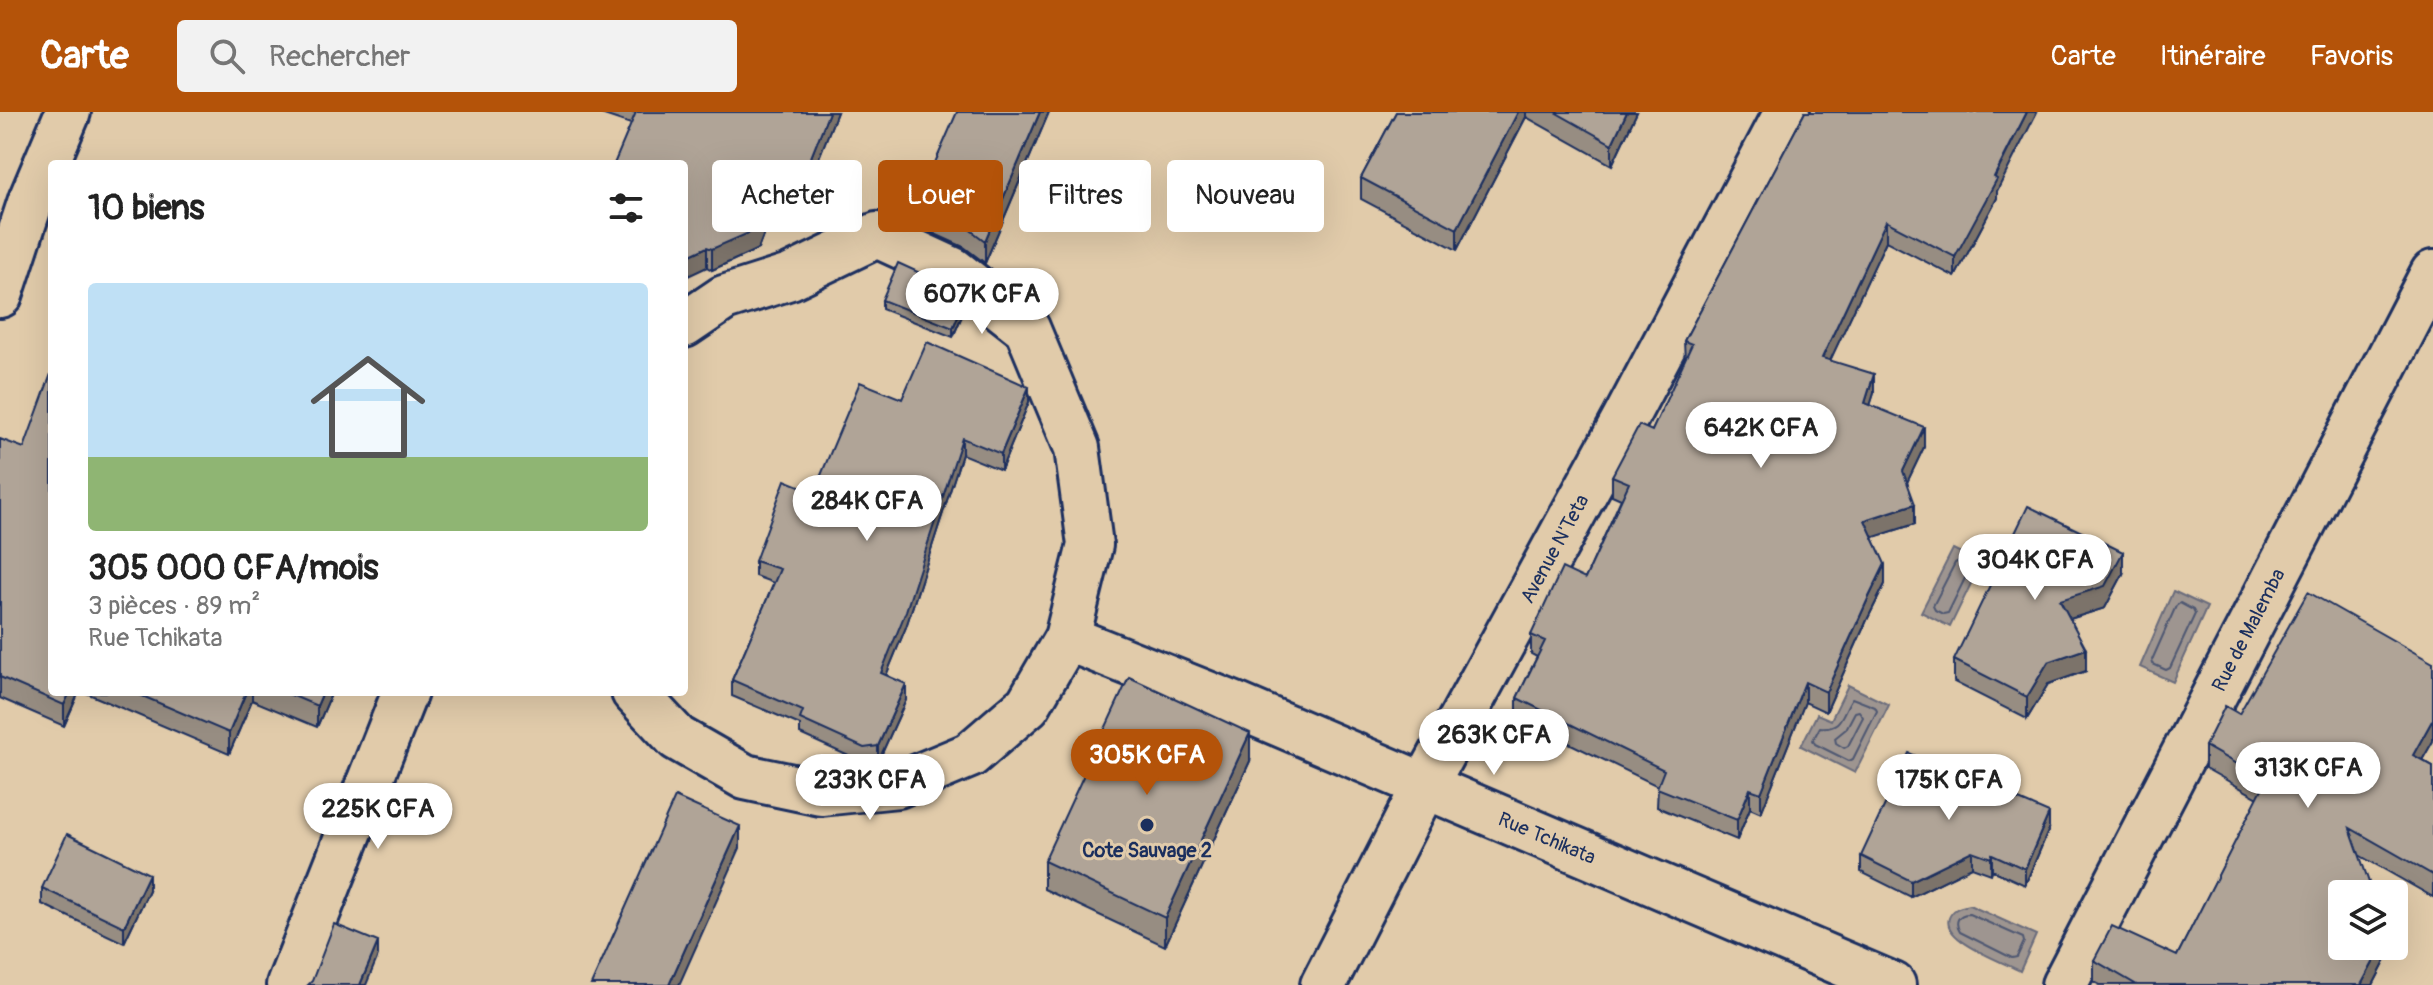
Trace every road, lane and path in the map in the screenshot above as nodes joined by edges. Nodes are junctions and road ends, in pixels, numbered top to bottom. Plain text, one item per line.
1 (68, 112) edge
2 (1787, 112) edge
3 (28, 199) edge
4 (2433, 273) edge
5 (0, 295) edge
6 (688, 322) edge
7 (1067, 638) junction
8 (403, 696) edge
9 (638, 696) edge
10 (1425, 785) junction
11 (289, 985) edge
12 (1323, 985) edge
13 (1893, 985) edge
14 (2064, 985) edge

1 - 3 street
2 - 10 street, Avenue N'Teta
3 - 5 street
4 - 14 street, Rue de Malemba
6 - 7 street
7 - 9 street
7 - 10 street, Rue Tchikata
8 - 11 street
10 - 12 street, Avenue N'Teta
10 - 13 street, Rue Tchikata

